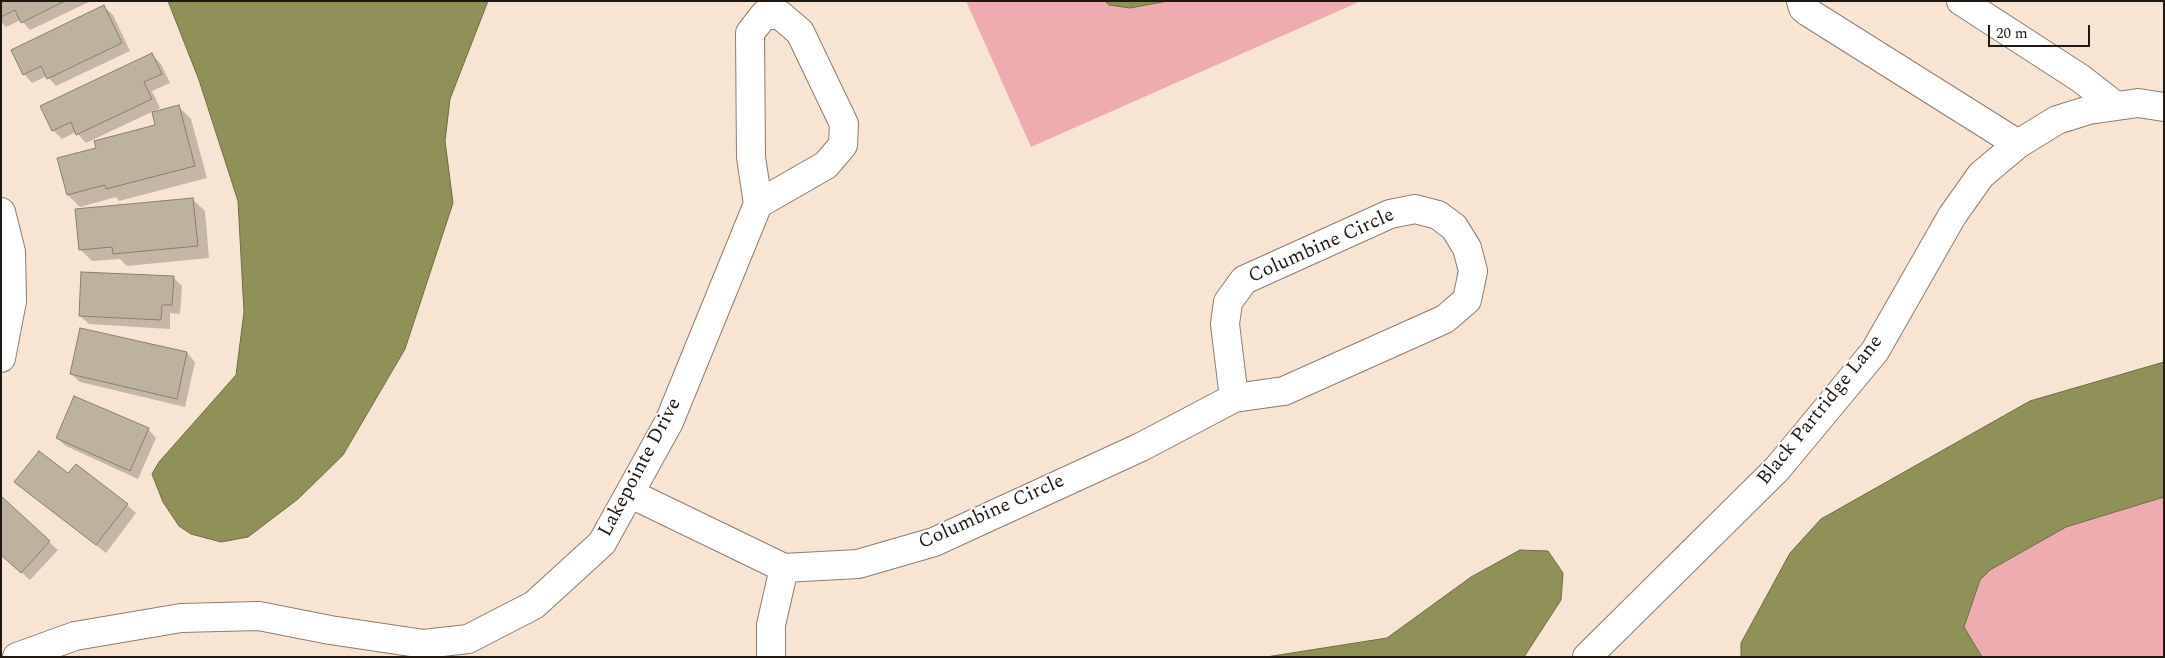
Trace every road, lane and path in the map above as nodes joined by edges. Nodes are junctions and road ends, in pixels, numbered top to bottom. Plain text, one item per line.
1 (1800, 1) edge
2 (1961, 1) edge
3 (2116, 106) junction
4 (2164, 108) edge
5 (2018, 144) junction
6 (758, 204) junction
7 (1, 212) edge
8 (1, 358) edge
9 (1234, 398) junction
10 (631, 494) junction
11 (784, 568) junction
12 (386, 647) edge
13 (17, 657) edge
14 (772, 657) edge
15 (1587, 657) edge

1 - 5 street
2 - 3 street
3 - 4 street, Black Partridge Lane
3 - 5 street, Black Partridge Lane
5 - 15 street, Black Partridge Lane
6 - 6 street
6 - 10 street, Lakepointe Drive
7 - 8 street
9 - 9 street, Columbine Circle
9 - 11 street, Columbine Circle
10 - 11 street, Columbine Circle
10 - 12 street, Lakepointe Drive
11 - 14 street
12 - 13 street, Lakepointe Drive

